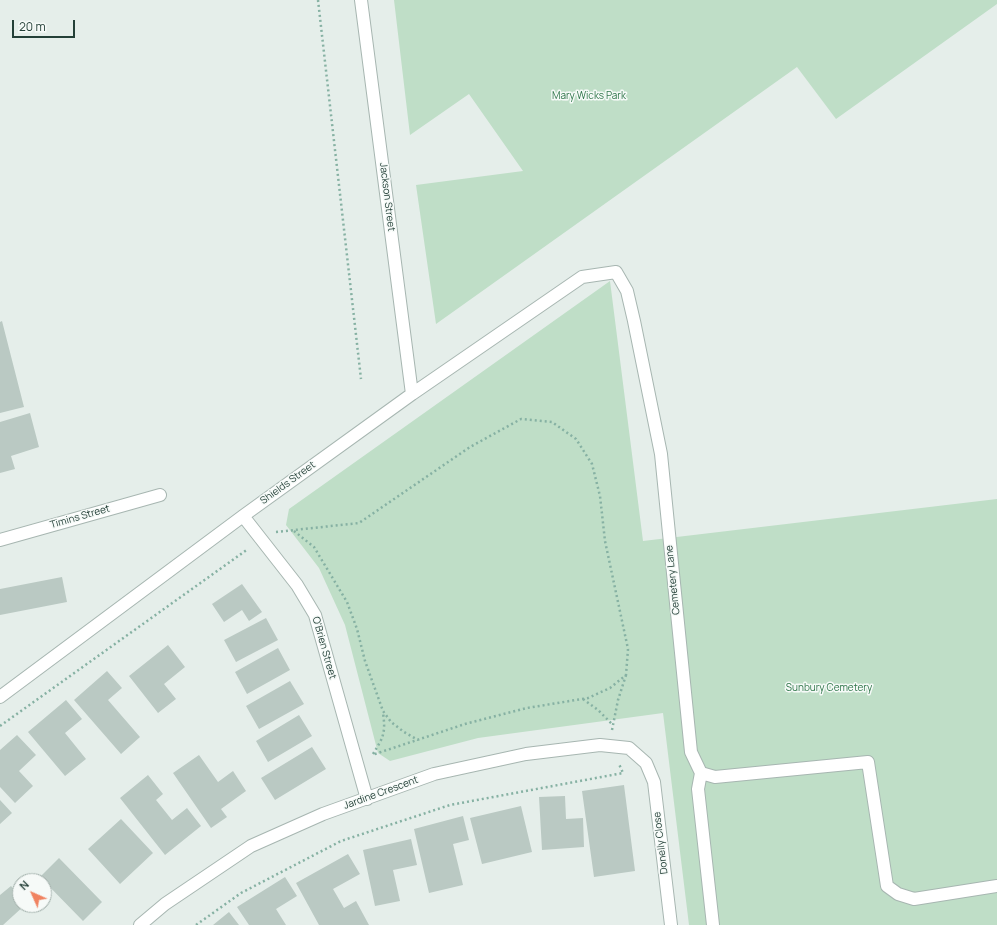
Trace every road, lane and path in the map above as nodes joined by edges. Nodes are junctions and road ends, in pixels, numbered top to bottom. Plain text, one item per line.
1 (318, 0) edge
2 (362, 0) edge
3 (582, 277) joint
4 (361, 379) dead end
5 (412, 394) junction
6 (160, 495) dead end
7 (243, 516) junction
8 (293, 531) junction
9 (262, 539) junction
10 (0, 540) edge
11 (626, 675) junction
12 (0, 697) edge
13 (582, 699) junction
14 (383, 711) junction
15 (613, 725) junction
16 (0, 726) edge
17 (418, 740) junction
18 (611, 746) junction
19 (372, 755) junction
20 (356, 761) junction
21 (646, 763) joint
22 (701, 773) junction
23 (367, 798) junction
24 (997, 886) edge
25 (140, 925) edge
26 (196, 925) edge
27 (671, 925) edge
28 (713, 925) edge

1 - 4 path
2 - 5 street, Jackson Street
3 - 5 street, Shields Street
3 - 22 street, Cemetery Lane
5 - 7 street, Shields Street
6 - 10 street, Timins Street
7 - 9 street, O'Brien Street
7 - 12 street, Shields Street
8 - 9 path
8 - 11 path
8 - 14 path
9 - 16 path
9 - 20 street, O'Brien Street
11 - 13 path
11 - 15 path
13 - 15 path
13 - 17 path
14 - 17 path
14 - 19 path
15 - 18 path
17 - 19 path
18 - 21 street, Jardine Crescent
18 - 23 street, Jardine Crescent
18 - 26 path
19 - 20 path
20 - 23 street, O'Brien Street
21 - 27 street, Donelly Close
22 - 24 street
22 - 28 street
23 - 25 street, Jardine Crescent

